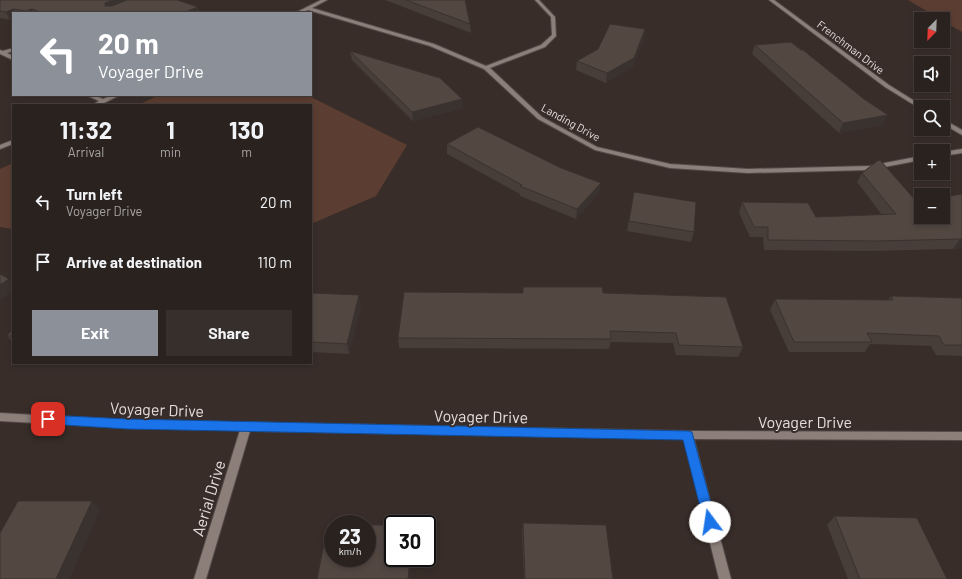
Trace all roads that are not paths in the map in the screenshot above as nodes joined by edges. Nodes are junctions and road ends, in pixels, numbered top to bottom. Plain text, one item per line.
1 (325, 0) edge
2 (537, 0) edge
3 (771, 0) edge
4 (307, 8) junction
5 (299, 12) edge
6 (12, 49) edge
7 (1, 53) edge
8 (12, 58) edge
9 (486, 68) junction
10 (91, 96) edge
11 (115, 96) edge
12 (103, 101) junction
13 (914, 103) edge
14 (97, 104) edge
15 (950, 125) edge
16 (962, 133) edge
17 (12, 142) edge
18 (0, 147) edge
19 (962, 151) edge
20 (950, 153) edge
21 (914, 159) edge
22 (0, 417) edge
23 (246, 426) junction
24 (688, 436) junction
25 (962, 436) edge
26 (200, 579) edge
27 (725, 579) edge

1 - 4 street
2 - 9 street
3 - 13 street, Frenchman Drive
4 - 5 street
4 - 9 street, Landing Drive
6 - 7 street
7 - 8 street
9 - 21 street, Landing Drive
10 - 12 street
11 - 12 street
12 - 14 street
15 - 16 street
17 - 18 street
19 - 20 street
22 - 23 street, Voyager Drive
23 - 24 street, Voyager Drive
23 - 26 street, Aerial Drive
24 - 25 street, Voyager Drive
24 - 27 street

